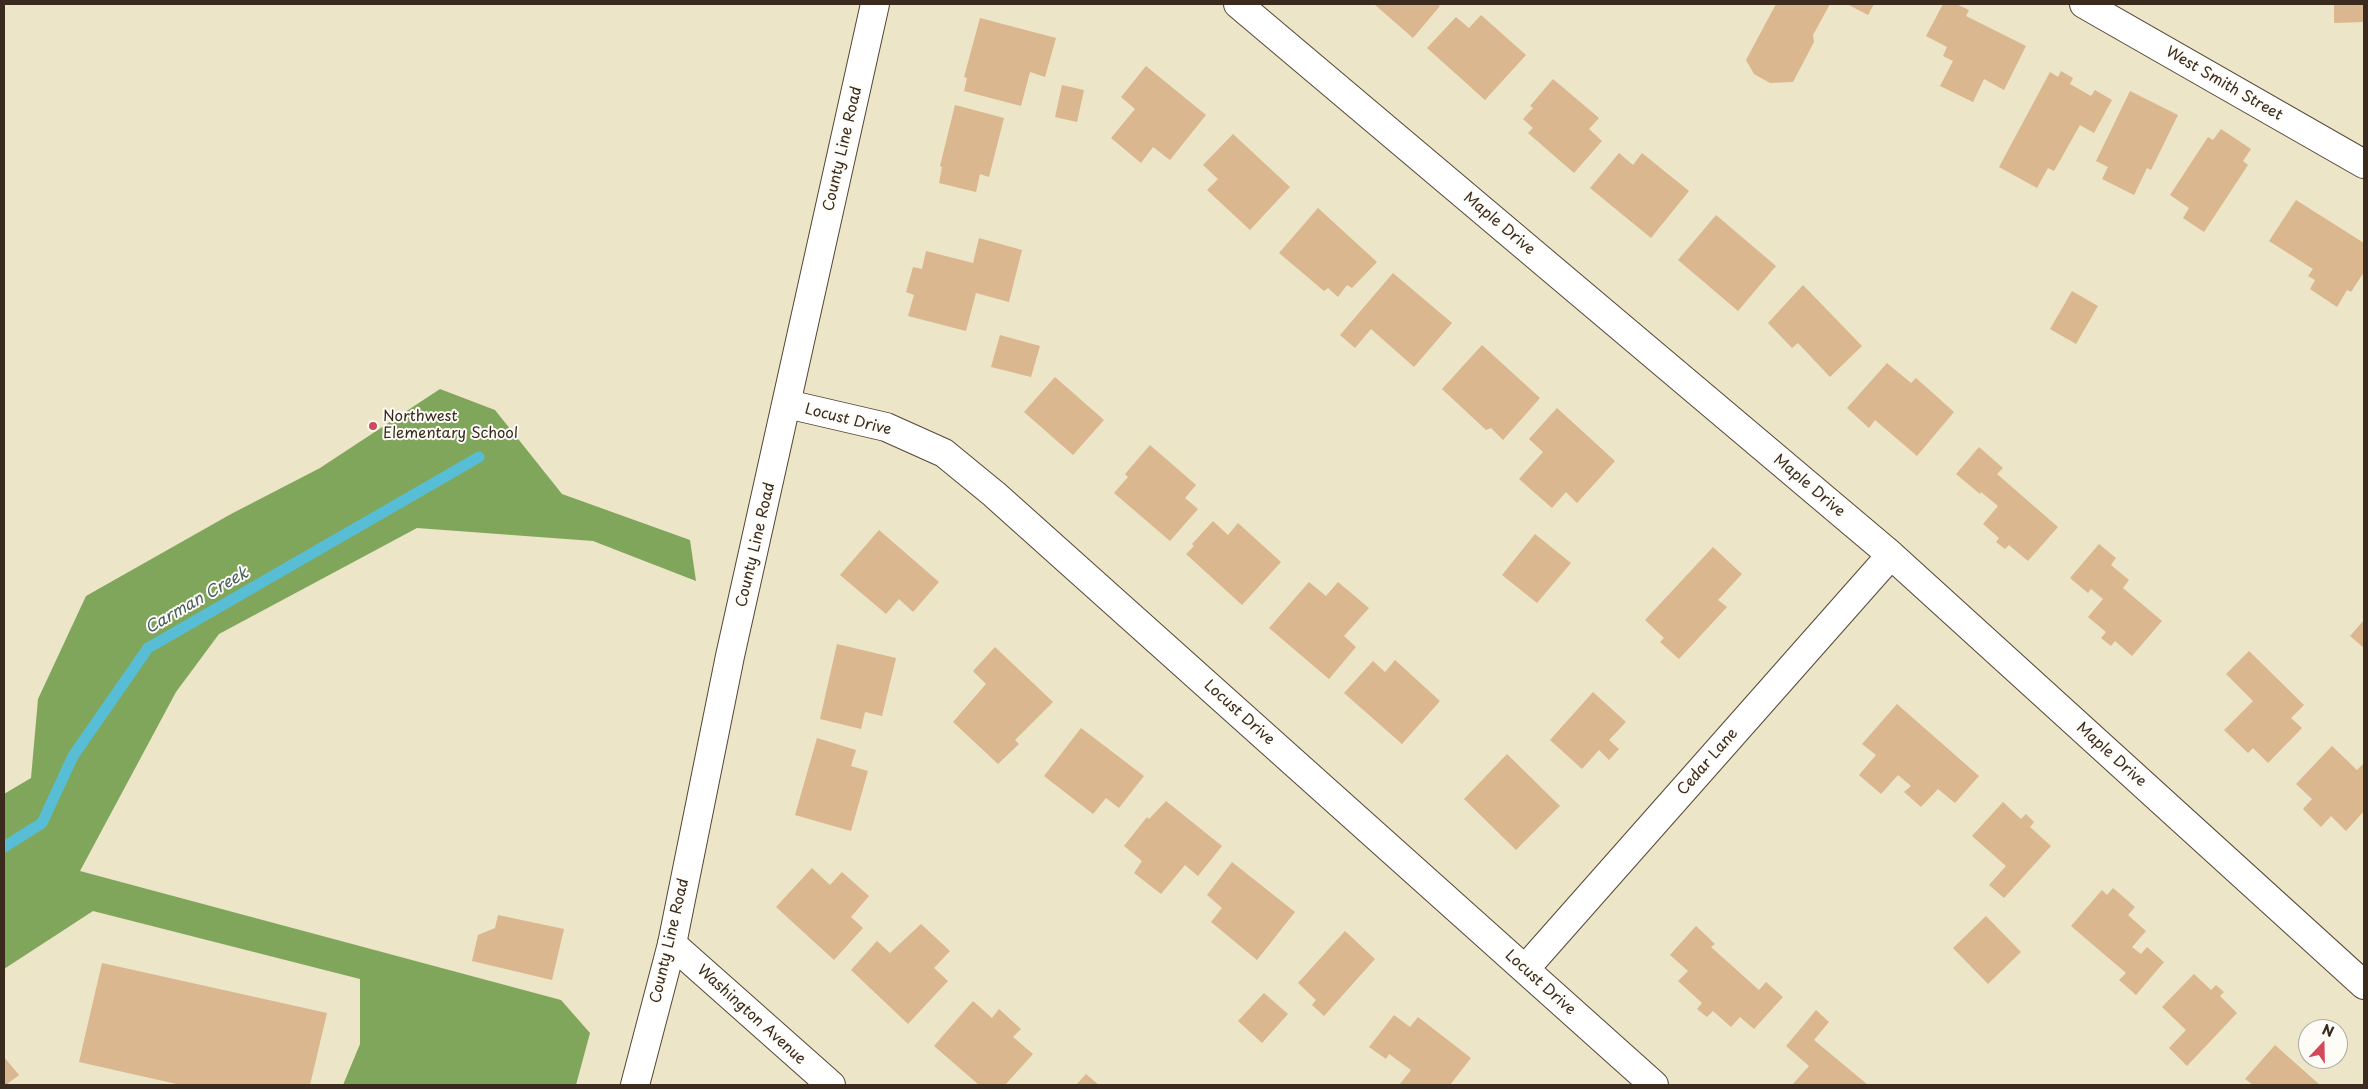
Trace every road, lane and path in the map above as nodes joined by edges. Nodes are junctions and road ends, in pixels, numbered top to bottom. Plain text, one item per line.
1 (875, 4) edge
2 (1238, 4) edge
3 (2084, 4) edge
4 (2364, 164) edge
5 (787, 404) junction
6 (1890, 555) junction
7 (672, 944) junction
8 (1525, 969) junction
9 (2364, 985) edge
10 (635, 1085) edge
11 (831, 1085) edge
12 (1654, 1085) edge

1 - 5 street, County Line Road
2 - 6 street, Maple Drive
3 - 4 street, West Smith Street
5 - 7 street, County Line Road
5 - 8 street, Locust Drive
6 - 8 street, Cedar Lane
6 - 9 street, Maple Drive
7 - 10 street, County Line Road
7 - 11 street, Washington Avenue
8 - 12 street, Locust Drive

